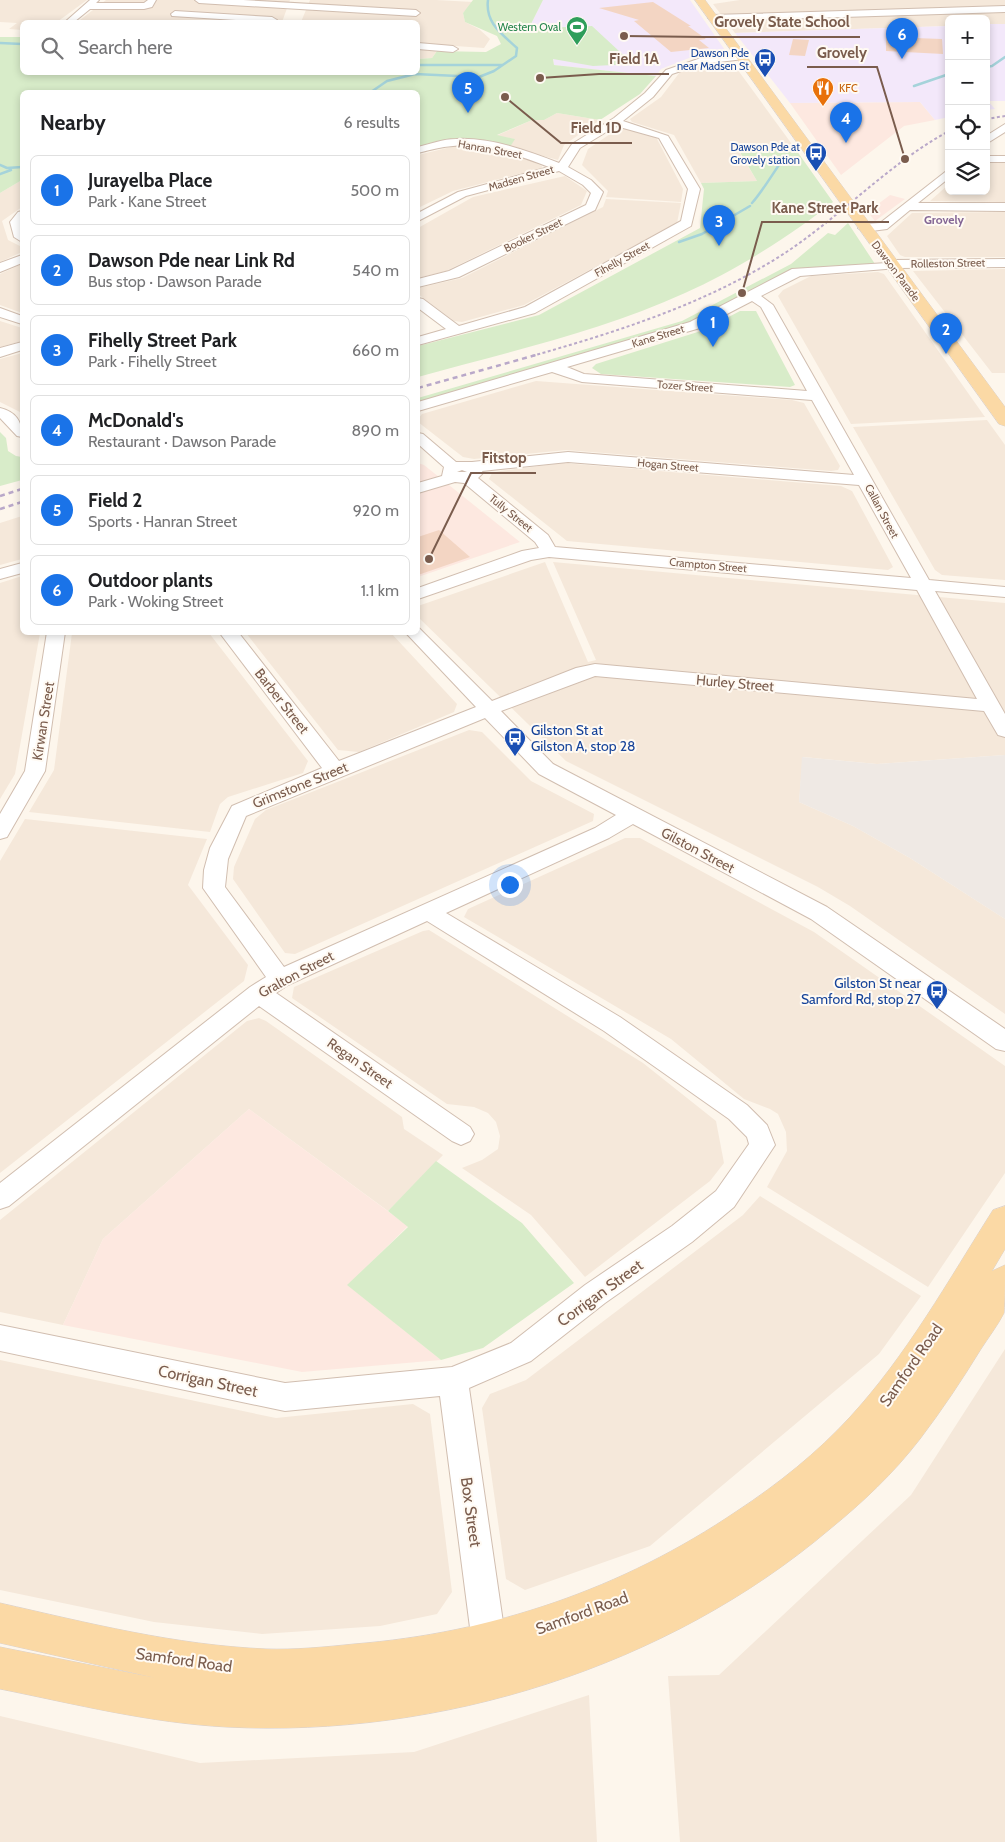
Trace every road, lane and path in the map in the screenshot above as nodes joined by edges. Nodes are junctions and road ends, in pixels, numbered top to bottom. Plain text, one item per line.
1 (152, 0) edge
2 (199, 0) edge
3 (700, 0) edge
4 (911, 2) dead end
5 (92, 3) edge
6 (297, 6) edge
7 (786, 6) dead end
8 (1005, 9) edge
9 (908, 12) junction
10 (416, 13) dead end
11 (175, 14) dead end
12 (792, 16) junction
13 (713, 18) junction
14 (208, 19) edge
15 (71, 20) edge
16 (272, 20) dead end
17 (918, 20) dead end
18 (801, 24) dead end
19 (420, 46) edge
20 (453, 49) dead end
21 (741, 57) junction
22 (616, 122) junction
23 (1005, 127) edge
24 (990, 138) edge
25 (420, 150) edge
26 (990, 159) edge
27 (1005, 159) edge
28 (561, 167) junction
29 (945, 175) edge
30 (908, 206) junction
31 (1005, 207) edge
32 (20, 217) edge
33 (420, 217) edge
34 (864, 228) junction
35 (20, 236) edge
36 (20, 260) edge
37 (1005, 263) edge
38 (892, 265) junction
39 (0, 268) edge
40 (420, 282) edge
41 (752, 295) junction
42 (420, 303) edge
43 (0, 312) edge
44 (20, 319) edge
45 (456, 330) junction
46 (420, 340) edge
47 (20, 347) edge
48 (0, 353) edge
49 (556, 368) junction
50 (817, 396) junction
51 (420, 406) edge
52 (0, 412) edge
53 (1005, 420) edge
54 (20, 430) edge
55 (420, 439) edge
56 (459, 472) junction
57 (420, 473) edge
58 (866, 480) junction
59 (420, 487) edge
60 (549, 552) junction
61 (20, 569) edge
62 (0, 574) edge
63 (921, 585) junction
64 (1005, 592) edge
65 (420, 593) edge
66 (56, 635) edge
67 (230, 635) edge
68 (417, 635) edge
69 (990, 706) junction
70 (487, 710) junction
71 (1005, 731) edge
72 (336, 770) junction
73 (632, 815) junction
74 (0, 832) edge
75 (430, 911) junction
76 (280, 979) junction
77 (258, 993) junction
78 (1005, 1042) edge
79 (462, 1134) dead end
80 (0, 1198) edge
81 (1005, 1220) edge
82 (1005, 1280) edge
83 (0, 1338) edge
84 (453, 1381) junction
85 (0, 1623) edge
86 (489, 1643) junction
87 (0, 1668) edge

1 - 5 street
2 - 6 street
3 - 13 main road, Dawson Parade
4 - 9 street
5 - 15 street
6 - 10 street
7 - 12 street
8 - 9 street
9 - 12 street
9 - 17 street
11 - 14 street
12 - 13 street
12 - 18 street
13 - 21 main road, Dawson Parade
14 - 16 street
19 - 20 street
21 - 22 street, Madsen Street
21 - 34 main road, Dawson Parade
22 - 28 street, Madsen Street
22 - 45 street, Fihelly Street
23 - 24 street
25 - 28 street, Hanran Street
26 - 27 street
28 - 33 street, Madsen Street
28 - 40 street, Booker Street
29 - 30 street
30 - 31 street
30 - 34 street
32 - 35 street
34 - 38 main road, Dawson Parade
36 - 39 street
37 - 38 street, Rolleston Street
38 - 41 street, Kane Street
38 - 53 main road, Dawson Parade
41 - 49 street, Kane Street
41 - 50 street, Callan Street
42 - 45 street
43 - 44 street
45 - 46 street, Fihelly Street
47 - 48 street
49 - 50 street, Tozer Street
49 - 51 street, Kane Street
50 - 58 street, Callan Street
52 - 54 street
55 - 56 street, Tully Street
56 - 57 street
56 - 58 street, Hogan Street
56 - 59 street
56 - 60 street, Tully Street
58 - 63 street, Callan Street
60 - 63 street, Crampton Street
60 - 65 street, Crampton Street
61 - 62 street
63 - 64 street, Crampton Street
63 - 69 street, Callan Street
66 - 74 street, Kirwan Street
67 - 72 street, Barber Street
68 - 70 street, Gilston Street
69 - 70 street, Hurley Street
69 - 71 street, Callan Street
70 - 72 street, Grimstone Street
70 - 73 street, Gilston Street
72 - 76 street, Grimstone Street
73 - 75 street, Gralton Street
73 - 78 street, Gilston Street
75 - 76 street, Gralton Street
75 - 84 street, Corrigan Street
76 - 77 street, Gralton Street
77 - 79 street, Regan Street
77 - 80 street, Gralton Street
81 - 86 main road, Samford Road
82 - 87 main road
83 - 84 street, Corrigan Street
84 - 86 street, Box Street
85 - 86 main road, Samford Road

